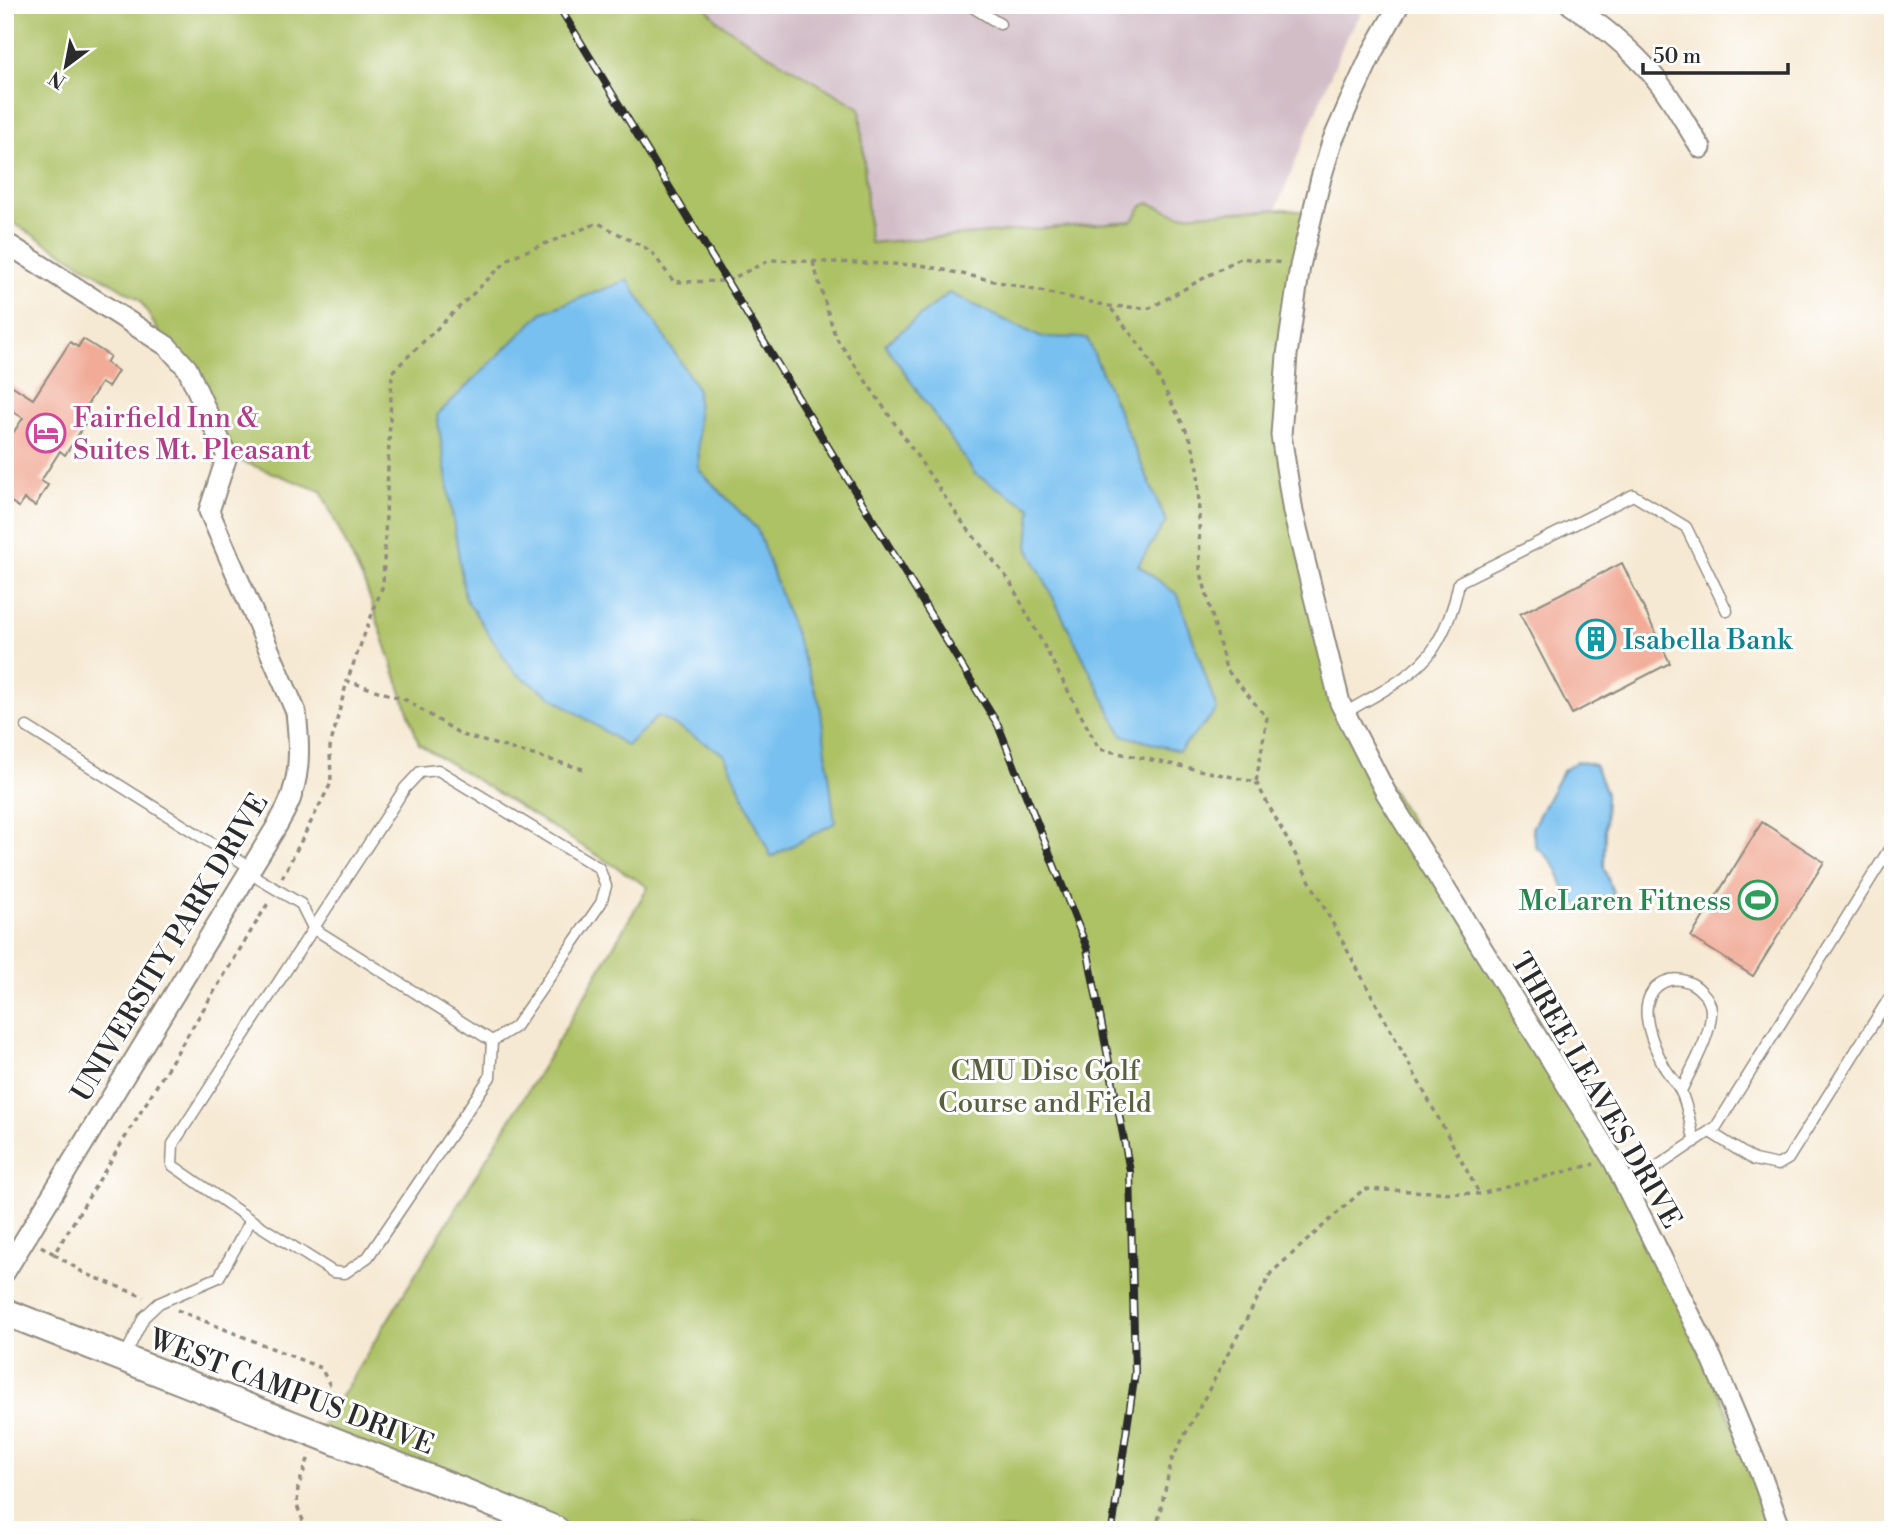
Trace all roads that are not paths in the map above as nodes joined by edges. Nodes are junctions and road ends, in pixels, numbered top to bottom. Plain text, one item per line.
1 (969, 5) edge
2 (1399, 5) edge
3 (1571, 5) edge
4 (1000, 24) dead end
5 (1700, 148) dead end
6 (12, 246) dead end
7 (1727, 611) dead end
8 (1345, 713) junction
9 (27, 727) dead end
10 (1893, 843) edge
11 (250, 871) junction
12 (313, 928) junction
13 (1893, 992) edge
14 (492, 1041) junction
15 (1681, 1091) junction
16 (1710, 1132) junction
17 (1695, 1142) junction
18 (1627, 1187) junction
19 (251, 1220) junction
20 (5, 1272) edge
21 (5, 1312) edge
22 (124, 1358) junction
23 (556, 1530) edge
24 (1781, 1530) edge

1 - 4 lane
2 - 8 street, THREE LEAVES DRIVE
3 - 5 street
6 - 11 street, UNIVERSITY PARK DRIVE
7 - 8 lane
8 - 18 street, THREE LEAVES DRIVE
9 - 11 lane
10 - 16 lane
11 - 12 lane
11 - 20 street, UNIVERSITY PARK DRIVE
12 - 14 lane
12 - 14 lane
12 - 19 lane
13 - 16 lane
14 - 19 lane
15 - 15 lane
15 - 17 lane
16 - 17 lane
17 - 18 lane
18 - 24 street, THREE LEAVES DRIVE
19 - 22 lane
21 - 22 street, WEST CAMPUS DRIVE
22 - 23 street, WEST CAMPUS DRIVE

